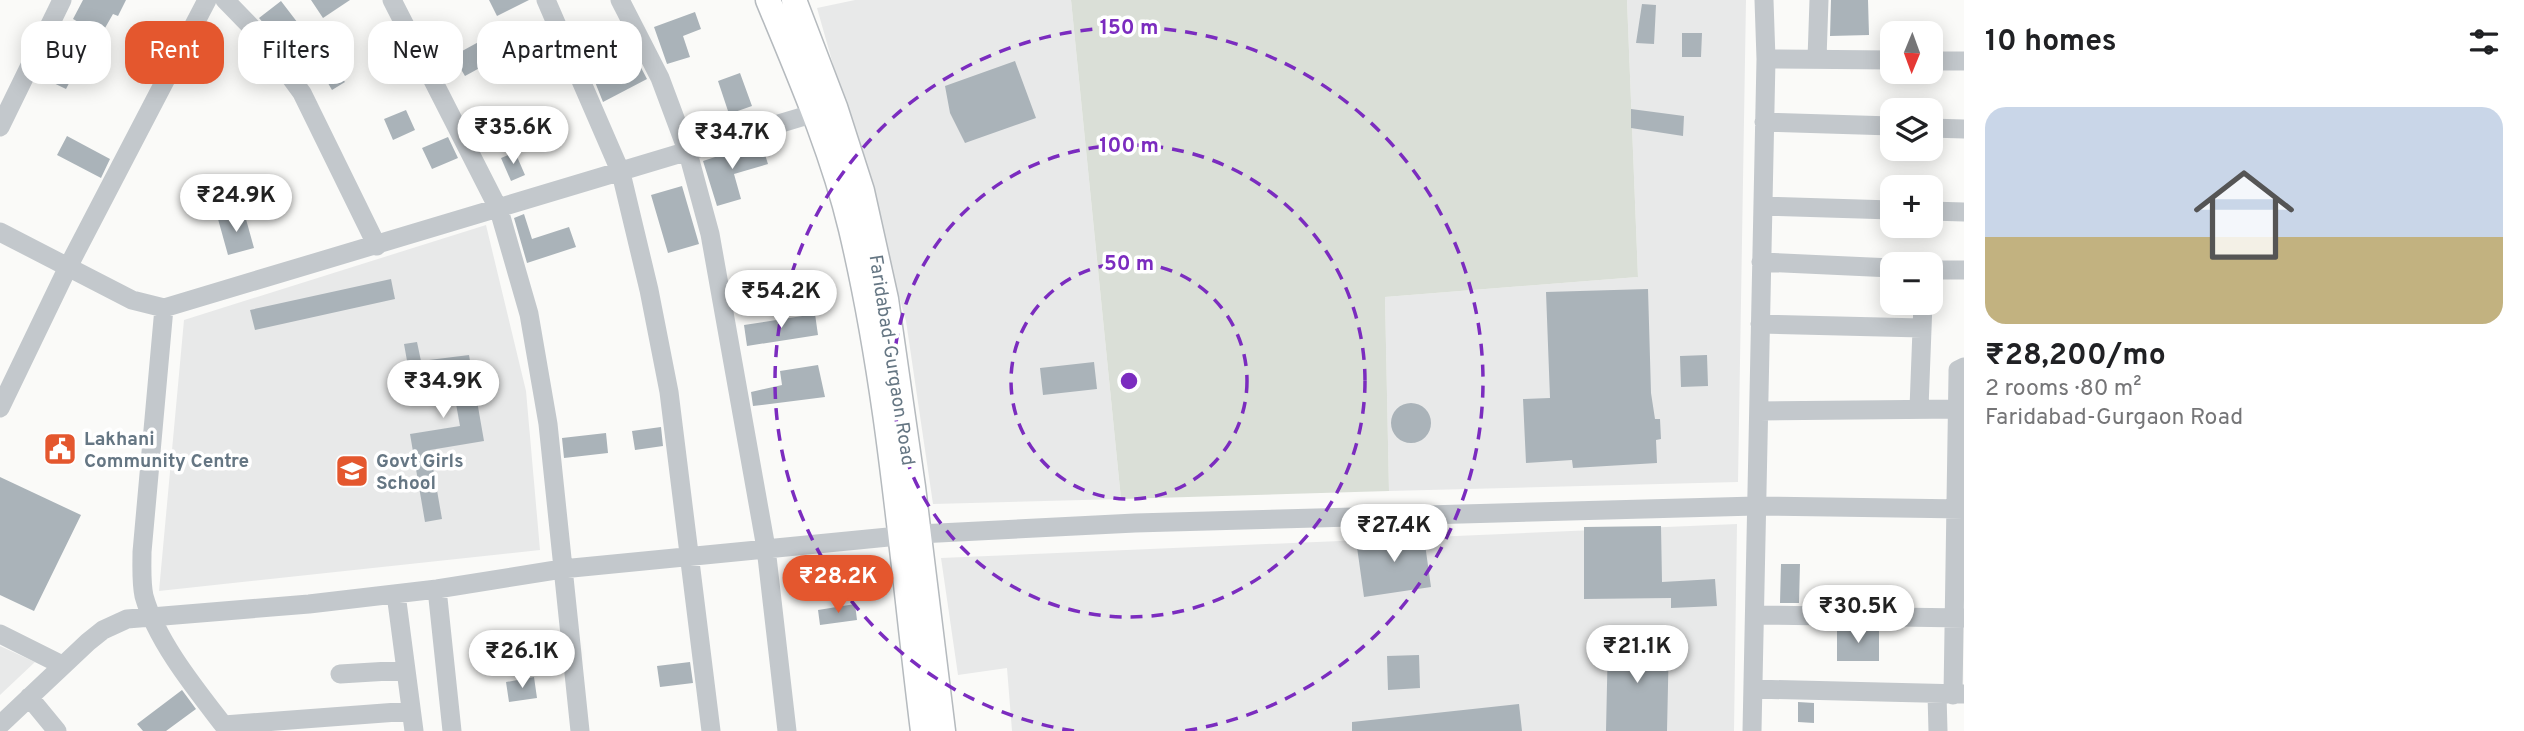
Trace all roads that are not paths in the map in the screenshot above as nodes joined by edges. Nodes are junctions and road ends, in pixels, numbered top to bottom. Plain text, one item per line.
1 (62, 0) edge
2 (207, 0) edge
3 (225, 0) edge
4 (392, 0) edge
5 (546, 0) edge
6 (620, 0) edge
7 (768, 0) edge
8 (794, 0) edge
9 (1764, 0) edge
10 (1819, 0) edge
11 (1766, 59) junction
12 (1816, 59) junction
13 (1880, 60) edge
14 (1943, 61) edge
15 (1964, 61) edge
16 (815, 113) junction
17 (1764, 122) junction
18 (1880, 126) edge
19 (0, 127) edge
20 (1943, 128) edge
21 (1964, 129) edge
22 (688, 153) junction
23 (621, 173) junction
24 (1763, 206) junction
25 (499, 210) junction
26 (1880, 210) edge
27 (1943, 211) edge
28 (1964, 212) edge
29 (0, 232) edge
30 (377, 246) junction
31 (1761, 262) junction
32 (68, 267) junction
33 (1880, 267) edge
34 (1943, 270) edge
35 (1964, 270) edge
36 (164, 308) junction
37 (1923, 315) edge
38 (1760, 324) junction
39 (1923, 328) junction
40 (1964, 367) edge
41 (0, 408) edge
42 (1919, 408) junction
43 (1958, 408) junction
44 (1759, 411) junction
45 (1961, 452) edge
46 (1756, 506) junction
47 (1960, 509) edge
48 (909, 535) junction
49 (766, 548) junction
50 (690, 556) junction
51 (562, 569) junction
52 (437, 589) junction
53 (396, 594) junction
54 (152, 615) junction
55 (1755, 615) junction
56 (1959, 618) edge
57 (0, 634) edge
58 (62, 665) junction
59 (406, 670) junction
60 (340, 674) dead end
61 (1753, 690) junction
62 (1951, 694) edge
63 (29, 697) junction
64 (411, 711) junction
65 (0, 725) edge
66 (226, 728) edge
67 (57, 731) edge
68 (414, 731) edge
69 (452, 731) edge
70 (580, 731) edge
71 (711, 731) edge
72 (787, 731) edge
73 (923, 731) edge
74 (943, 731) edge
75 (1752, 731) edge
76 (1938, 731) edge

1 - 19 street
2 - 32 street
3 - 30 street
4 - 25 street
5 - 23 street
6 - 22 street
7 - 16 main road, Faridabad-Gurgaon Road
8 - 48 main road, Faridabad-Gurgaon Road
9 - 11 street
10 - 12 street
11 - 12 street
11 - 17 street
12 - 13 street
14 - 15 street
16 - 22 street
16 - 48 main road, Faridabad-Gurgaon Road
17 - 18 street
17 - 24 street
20 - 21 street
22 - 23 street
22 - 49 street
23 - 25 street
23 - 50 street
24 - 26 street
24 - 31 street
25 - 30 street
25 - 51 street
27 - 28 street
29 - 32 street
30 - 36 street
31 - 33 street
31 - 38 street
32 - 36 street
32 - 41 street
34 - 35 street
36 - 54 street
37 - 39 street
38 - 39 street
38 - 44 street
39 - 42 street
40 - 43 street
42 - 43 street
42 - 44 street
43 - 45 street
44 - 46 street
45 - 47 street
46 - 47 street
46 - 48 street
46 - 55 street
47 - 56 street
48 - 49 street
48 - 73 main road, Faridabad-Gurgaon Road
48 - 74 main road, Faridabad-Gurgaon Road
49 - 50 street
49 - 72 street
50 - 51 street
50 - 71 street
51 - 52 street
51 - 70 street
52 - 53 street
52 - 69 street
53 - 54 street
53 - 59 street
54 - 58 street
54 - 66 street
55 - 56 street
55 - 61 street
56 - 62 street
57 - 58 street
58 - 63 street
59 - 60 street
59 - 64 street
61 - 62 street
61 - 75 street
62 - 76 street
63 - 65 street
63 - 67 street
64 - 66 street
64 - 68 street

